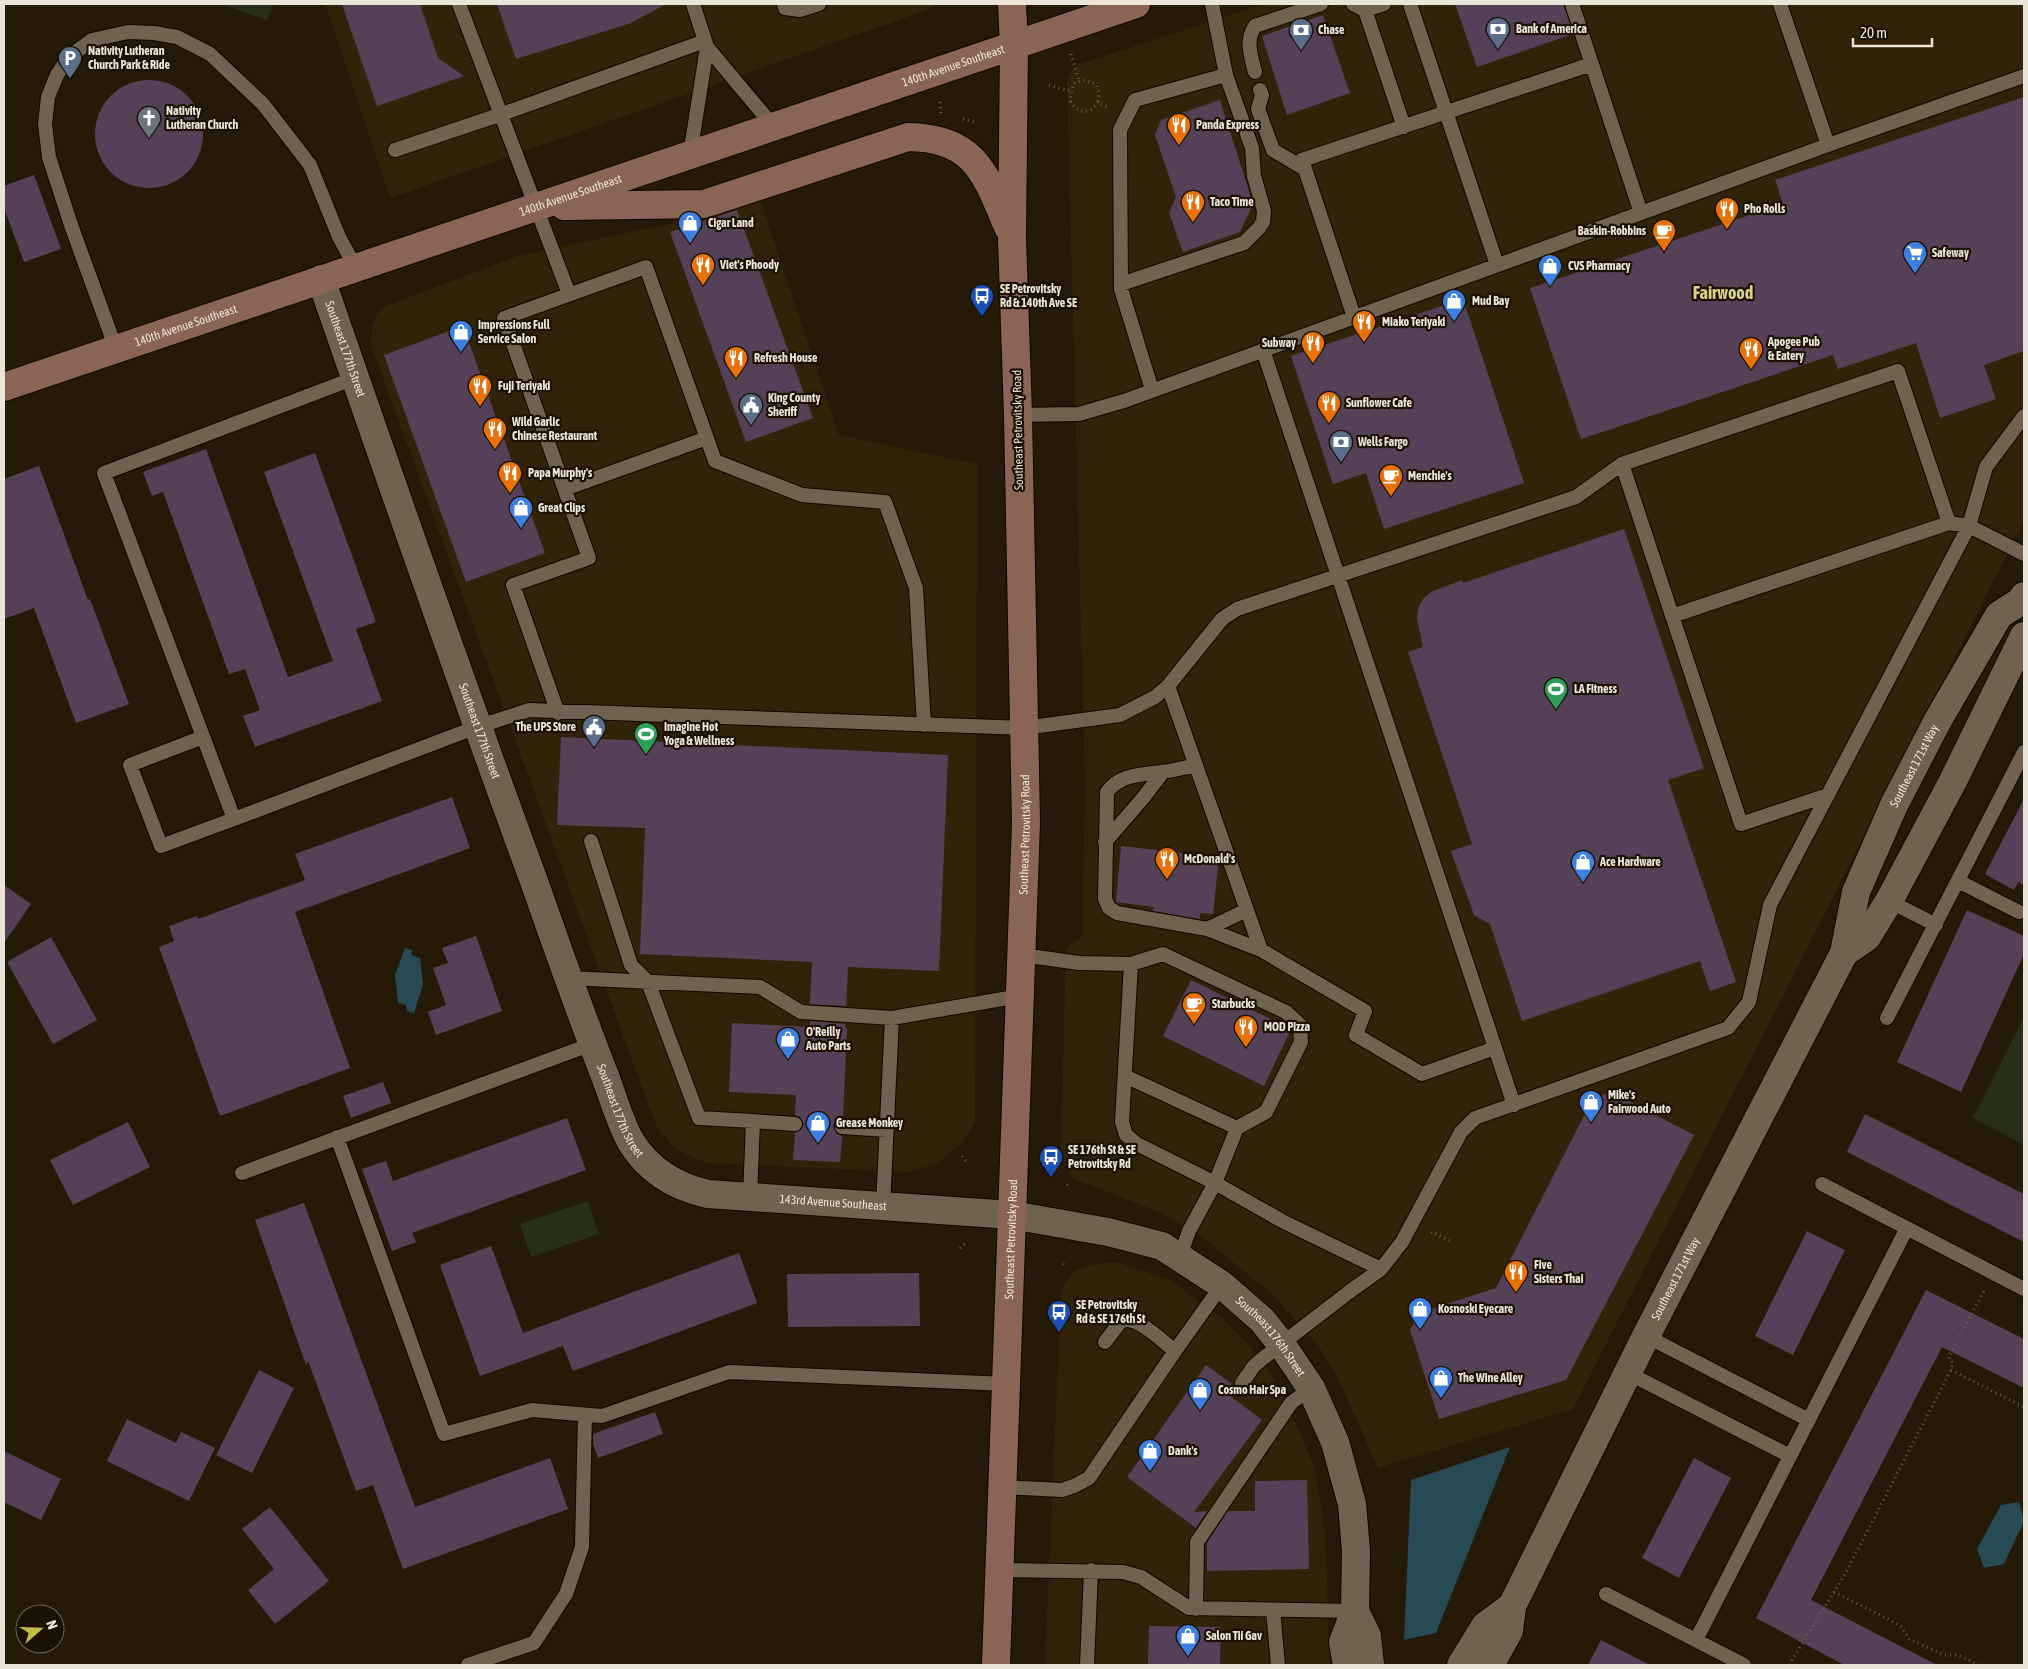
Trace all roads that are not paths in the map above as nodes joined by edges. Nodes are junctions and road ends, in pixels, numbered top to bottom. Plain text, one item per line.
1 (459, 4) edge
2 (694, 4) edge
3 (784, 4) edge
4 (819, 4) edge
5 (1012, 4) edge
6 (1136, 4) edge
7 (1212, 4) edge
8 (1321, 4) edge
9 (1384, 4) edge
10 (1410, 4) edge
11 (1572, 4) edge
12 (1780, 4) edge
13 (1359, 7) edge
14 (706, 44) junction
15 (1014, 46) junction
16 (1592, 64) junction
17 (1255, 72) dead end
18 (1226, 75) junction
19 (2024, 76) edge
20 (1260, 90) dead end
21 (1446, 112) junction
22 (502, 114) junction
23 (774, 127) junction
24 (1404, 127) junction
25 (1828, 144) junction
26 (395, 150) dead end
27 (690, 155) junction
28 (1305, 169) junction
29 (538, 207) junction
30 (1641, 213) junction
31 (1012, 238) junction
32 (1496, 265) junction
33 (356, 268) junction
34 (321, 279) junction
35 (1121, 284) junction
36 (569, 294) junction
37 (1354, 317) junction
38 (116, 349) junction
39 (1263, 350) junction
40 (355, 378) junction
41 (4, 387) edge
42 (1152, 390) junction
43 (1018, 415) junction
44 (2024, 416) edge
45 (707, 438) junction
46 (1622, 464) junction
47 (565, 489) junction
48 (1949, 524) junction
49 (1969, 526) junction
50 (2024, 554) edge
51 (1338, 576) junction
52 (2023, 598) edge
53 (1672, 616) junction
54 (2024, 629) edge
55 (2024, 636) edge
56 (2019, 664) edge
57 (1168, 686) junction
58 (558, 713) junction
59 (924, 725) junction
60 (477, 727) junction
61 (1024, 728) junction
62 (203, 738) junction
63 (2024, 752) edge
64 (1196, 766) junction
65 (1163, 772) junction
66 (1828, 795) junction
67 (234, 819) junction
68 (591, 841) dead end
69 (1105, 842) junction
70 (1958, 881) junction
71 (1888, 901) junction
72 (1247, 910) junction
73 (2019, 912) dead end
74 (1936, 925) junction
75 (1207, 929) junction
76 (1261, 950) junction
77 (1844, 952) junction
78 (1022, 954) junction
79 (1131, 964) junction
80 (568, 978) junction
81 (648, 982) junction
82 (1020, 996) junction
83 (892, 1018) junction
84 (1887, 1018) dead end
85 (592, 1044) junction
86 (1495, 1048) junction
87 (1125, 1076) junction
88 (1514, 1105) junction
89 (753, 1121) junction
90 (795, 1124) dead end
91 (842, 1128) dead end
92 (1237, 1128) junction
93 (887, 1130) junction
94 (337, 1137) junction
95 (242, 1173) dead end
96 (657, 1173) joint
97 (1215, 1183) junction
98 (1822, 1184) dead end
99 (750, 1197) junction
100 (883, 1206) junction
101 (1012, 1215) junction
102 (1907, 1228) junction
103 (1180, 1256) junction
104 (1381, 1269) junction
105 (1222, 1284) junction
106 (2024, 1289) edge
107 (1646, 1336) junction
108 (1105, 1342) dead end
109 (1282, 1344) junction
110 (1175, 1350) junction
111 (1628, 1372) junction
112 (1242, 1383) dead end
113 (1007, 1384) junction
114 (1311, 1388) junction
115 (585, 1414) junction
116 (1808, 1420) junction
117 (1790, 1456) junction
118 (1003, 1487) junction
119 (1000, 1570) junction
120 (1091, 1570) junction
121 (1606, 1594) dead end
122 (1512, 1606) junction
123 (1196, 1608) junction
124 (1273, 1610) junction
125 (1356, 1611) junction
126 (1696, 1640) junction
127 (468, 1665) edge
128 (996, 1665) edge
129 (1087, 1665) edge
130 (1278, 1665) edge
131 (1347, 1665) edge
132 (1370, 1665) edge
133 (1461, 1665) edge
134 (1490, 1665) edge
135 (1744, 1665) edge

1 - 22 lane
2 - 14 lane
3 - 4 lane
5 - 15 main road, Southeast Petrovitsky Road
6 - 15 main road, 140th Avenue Southeast
7 - 18 lane
8 - 17 lane
9 - 13 lane
10 - 21 lane
11 - 16 lane
12 - 25 lane
13 - 24 lane
14 - 22 lane
14 - 23 lane
14 - 27 lane
15 - 23 main road, 140th Avenue Southeast
15 - 31 main road, Southeast Petrovitsky Road
16 - 21 lane
16 - 30 lane
18 - 35 lane
18 - 35 lane
19 - 25 lane
20 - 28 lane
21 - 24 lane
21 - 32 lane
22 - 26 lane
22 - 29 lane
23 - 27 main road, 140th Avenue Southeast
24 - 28 lane
25 - 30 lane
27 - 29 main road, 140th Avenue Southeast
28 - 37 lane
29 - 31 main road
29 - 33 main road, 140th Avenue Southeast
29 - 36 lane
30 - 32 lane
31 - 43 main road, Southeast Petrovitsky Road
32 - 37 lane
33 - 34 main road, 140th Avenue Southeast
33 - 38 lane
34 - 38 main road, 140th Avenue Southeast
34 - 40 street, Southeast 177th Street
35 - 42 lane
36 - 45 lane
36 - 47 lane
37 - 39 lane
38 - 41 main road, 140th Avenue Southeast
39 - 42 lane
39 - 51 lane
40 - 60 street, Southeast 177th Street
40 - 62 lane
42 - 43 lane
43 - 61 main road, Southeast Petrovitsky Road
44 - 49 lane
45 - 47 lane
45 - 59 lane
46 - 48 lane
46 - 51 lane
46 - 53 lane
47 - 58 lane
48 - 49 lane
48 - 53 lane
49 - 50 lane
49 - 66 lane
51 - 57 lane
51 - 86 lane
52 - 54 street, Southeast 171st Way
52 - 77 street, Southeast 171st Way
53 - 66 lane
55 - 56 street, Southeast 171st Way
56 - 71 street, Southeast 171st Way
57 - 61 lane
57 - 64 lane
58 - 59 lane
58 - 60 lane
59 - 61 lane
60 - 67 lane
60 - 80 street, Southeast 177th Street
61 - 78 main road, Southeast Petrovitsky Road
62 - 67 lane
62 - 67 lane
63 - 70 lane
64 - 65 lane
64 - 72 lane
65 - 69 lane
65 - 69 lane
66 - 88 lane
68 - 81 lane
69 - 75 lane
70 - 73 lane
70 - 74 lane
71 - 74 lane
71 - 77 street, Southeast 171st Way
72 - 75 lane
72 - 76 lane
74 - 84 lane
75 - 76 lane
76 - 86 lane
77 - 107 street, Southeast 171st Way
78 - 79 lane
78 - 82 main road, Southeast Petrovitsky Road
79 - 87 lane
79 - 92 lane
80 - 81 lane
80 - 85 street, Southeast 177th Street
81 - 83 lane
81 - 89 lane
82 - 83 lane
82 - 101 main road, Southeast Petrovitsky Road
83 - 93 lane
85 - 94 lane
85 - 96 street, Southeast 177th Street
86 - 88 lane
87 - 92 lane
87 - 97 lane
88 - 104 lane
89 - 90 lane
89 - 99 lane
91 - 93 lane
92 - 97 lane
93 - 100 lane
94 - 95 lane
94 - 115 lane
96 - 99 street, 143rd Avenue Southeast
97 - 103 lane
97 - 104 lane
98 - 102 lane
99 - 100 street, 143rd Avenue Southeast
100 - 101 street, 143rd Avenue Southeast
101 - 103 street, Southeast 176th Street
101 - 113 main road, Southeast Petrovitsky Road
102 - 106 lane
102 - 116 lane
103 - 105 street, Southeast 176th Street
104 - 109 lane
105 - 109 street, Southeast 176th Street
105 - 110 lane
107 - 111 street, Southeast 171st Way
107 - 116 lane
108 - 110 lane
109 - 112 lane
109 - 114 street, Southeast 176th Street
110 - 118 lane
111 - 117 lane
111 - 122 street, Southeast 171st Way
113 - 115 lane
113 - 118 main road, Southeast Petrovitsky Road
114 - 123 lane
114 - 125 street, Southeast 176th Street
115 - 127 lane
116 - 117 lane
117 - 126 lane
118 - 119 main road, Southeast Petrovitsky Road
119 - 120 lane
119 - 128 main road, Southeast Petrovitsky Road
120 - 123 lane
120 - 129 lane
121 - 126 lane
122 - 133 street, Southeast 171st Way
122 - 134 street, Southeast 171st Way
123 - 124 lane
124 - 125 lane
124 - 130 lane
125 - 131 street, Southeast 176th Street
125 - 132 street, Southeast 176th Street
126 - 135 lane

